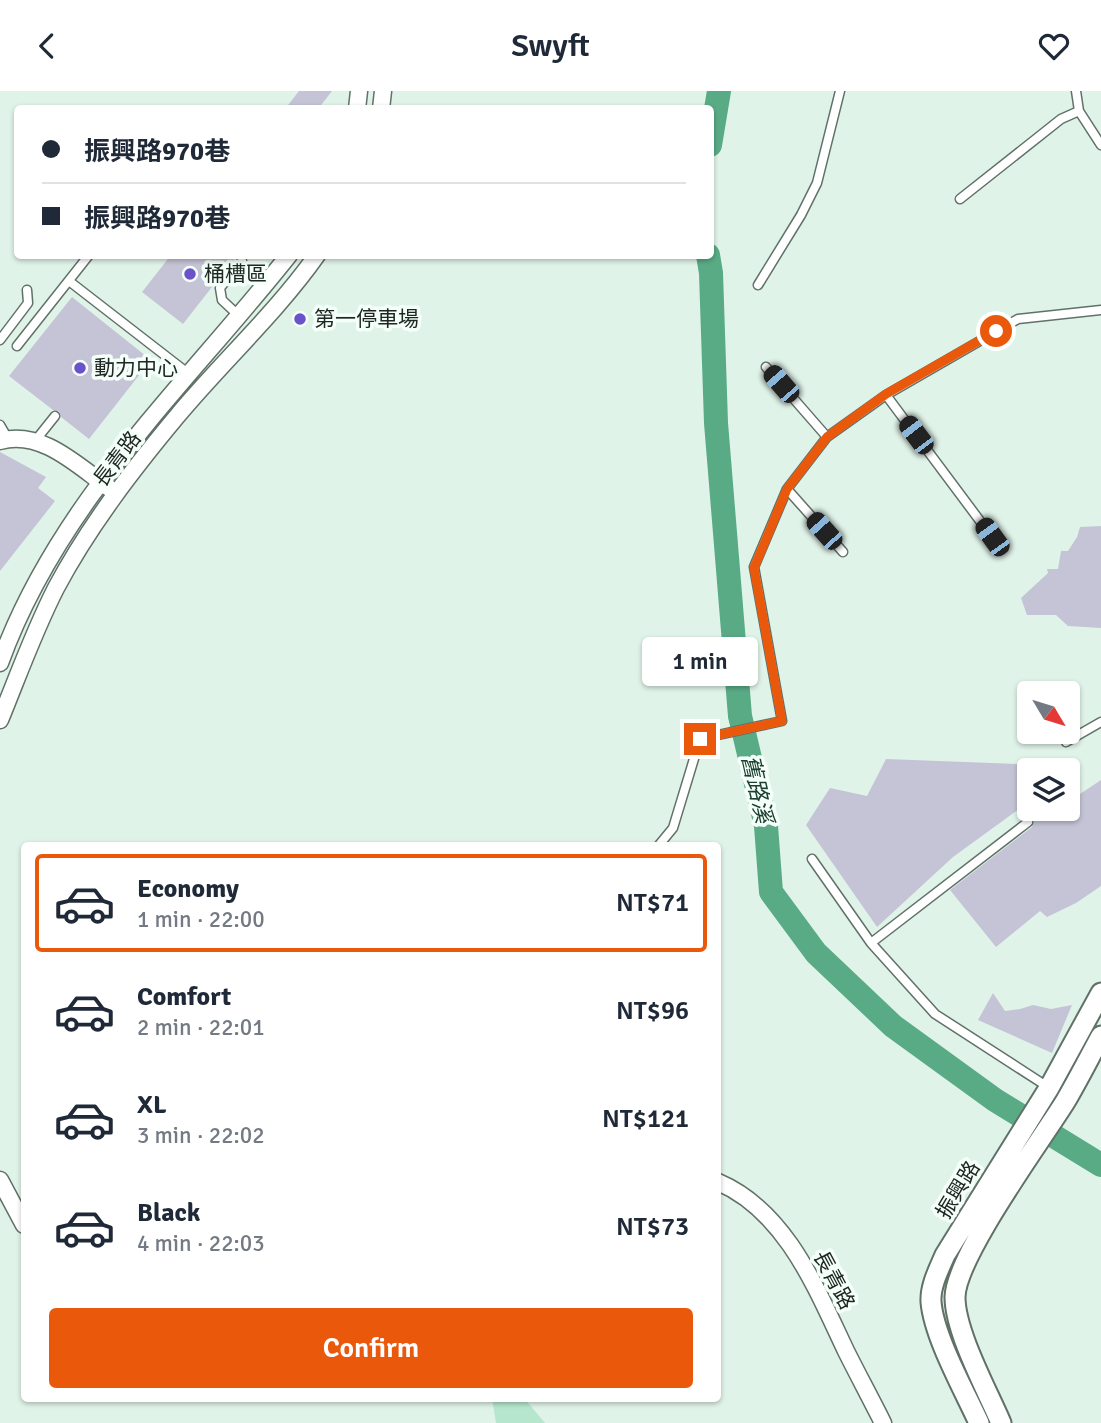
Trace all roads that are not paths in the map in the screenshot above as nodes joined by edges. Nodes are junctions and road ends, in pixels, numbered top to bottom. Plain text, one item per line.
1 (840, 91) edge
2 (1076, 91) edge
3 (1079, 111) junction
4 (1101, 145) edge
5 (960, 199) dead end
6 (86, 259) edge
7 (286, 259) edge
8 (314, 259) edge
9 (242, 261) dead end
10 (69, 281) junction
11 (758, 285) dead end
12 (27, 291) dead end
13 (1101, 310) edge
14 (238, 315) junction
15 (0, 340) edge
16 (17, 346) dead end
17 (766, 367) dead end
18 (188, 374) junction
19 (886, 394) junction
20 (55, 416) dead end
21 (3, 435) edge
22 (827, 437) junction
23 (35, 442) junction
24 (100, 482) junction
25 (787, 489) junction
26 (117, 494) junction
27 (992, 537) dead end
28 (843, 552) dead end
29 (0, 663) edge
30 (0, 720) edge
31 (1101, 722) edge
32 (1080, 734) edge
33 (1028, 822) dead end
34 (661, 842) edge
35 (812, 859) dead end
36 (871, 943) junction
37 (1101, 993) edge
38 (1101, 1036) edge
39 (1049, 1088) junction
40 (1066, 1099) junction
41 (0, 1180) edge
42 (721, 1183) edge
43 (21, 1219) edge
44 (884, 1423) edge
45 (979, 1423) edge
46 (1001, 1423) edge

1 - 11 lane
2 - 3 lane
3 - 4 lane
3 - 5 lane
6 - 10 lane
7 - 14 street, 長青路
8 - 26 street, 長青路
9 - 14 lane
10 - 16 lane
10 - 18 lane
12 - 15 lane
13 - 19 lane
14 - 18 street, 長青路
17 - 22 lane
18 - 24 street, 長青路
19 - 22 lane
19 - 27 lane
20 - 23 lane
21 - 23 street
22 - 25 lane
23 - 24 street
24 - 26 street
24 - 29 street, 長青路
25 - 28 lane
25 - 34 lane
26 - 30 street, 長青路
31 - 32 lane
33 - 36 lane
35 - 36 lane
36 - 39 lane
37 - 39 street, 振興路
38 - 40 street, 振興路
39 - 40 lane
39 - 45 street, 振興路
40 - 46 street, 振興路
41 - 43 street
42 - 44 street, 長青路

